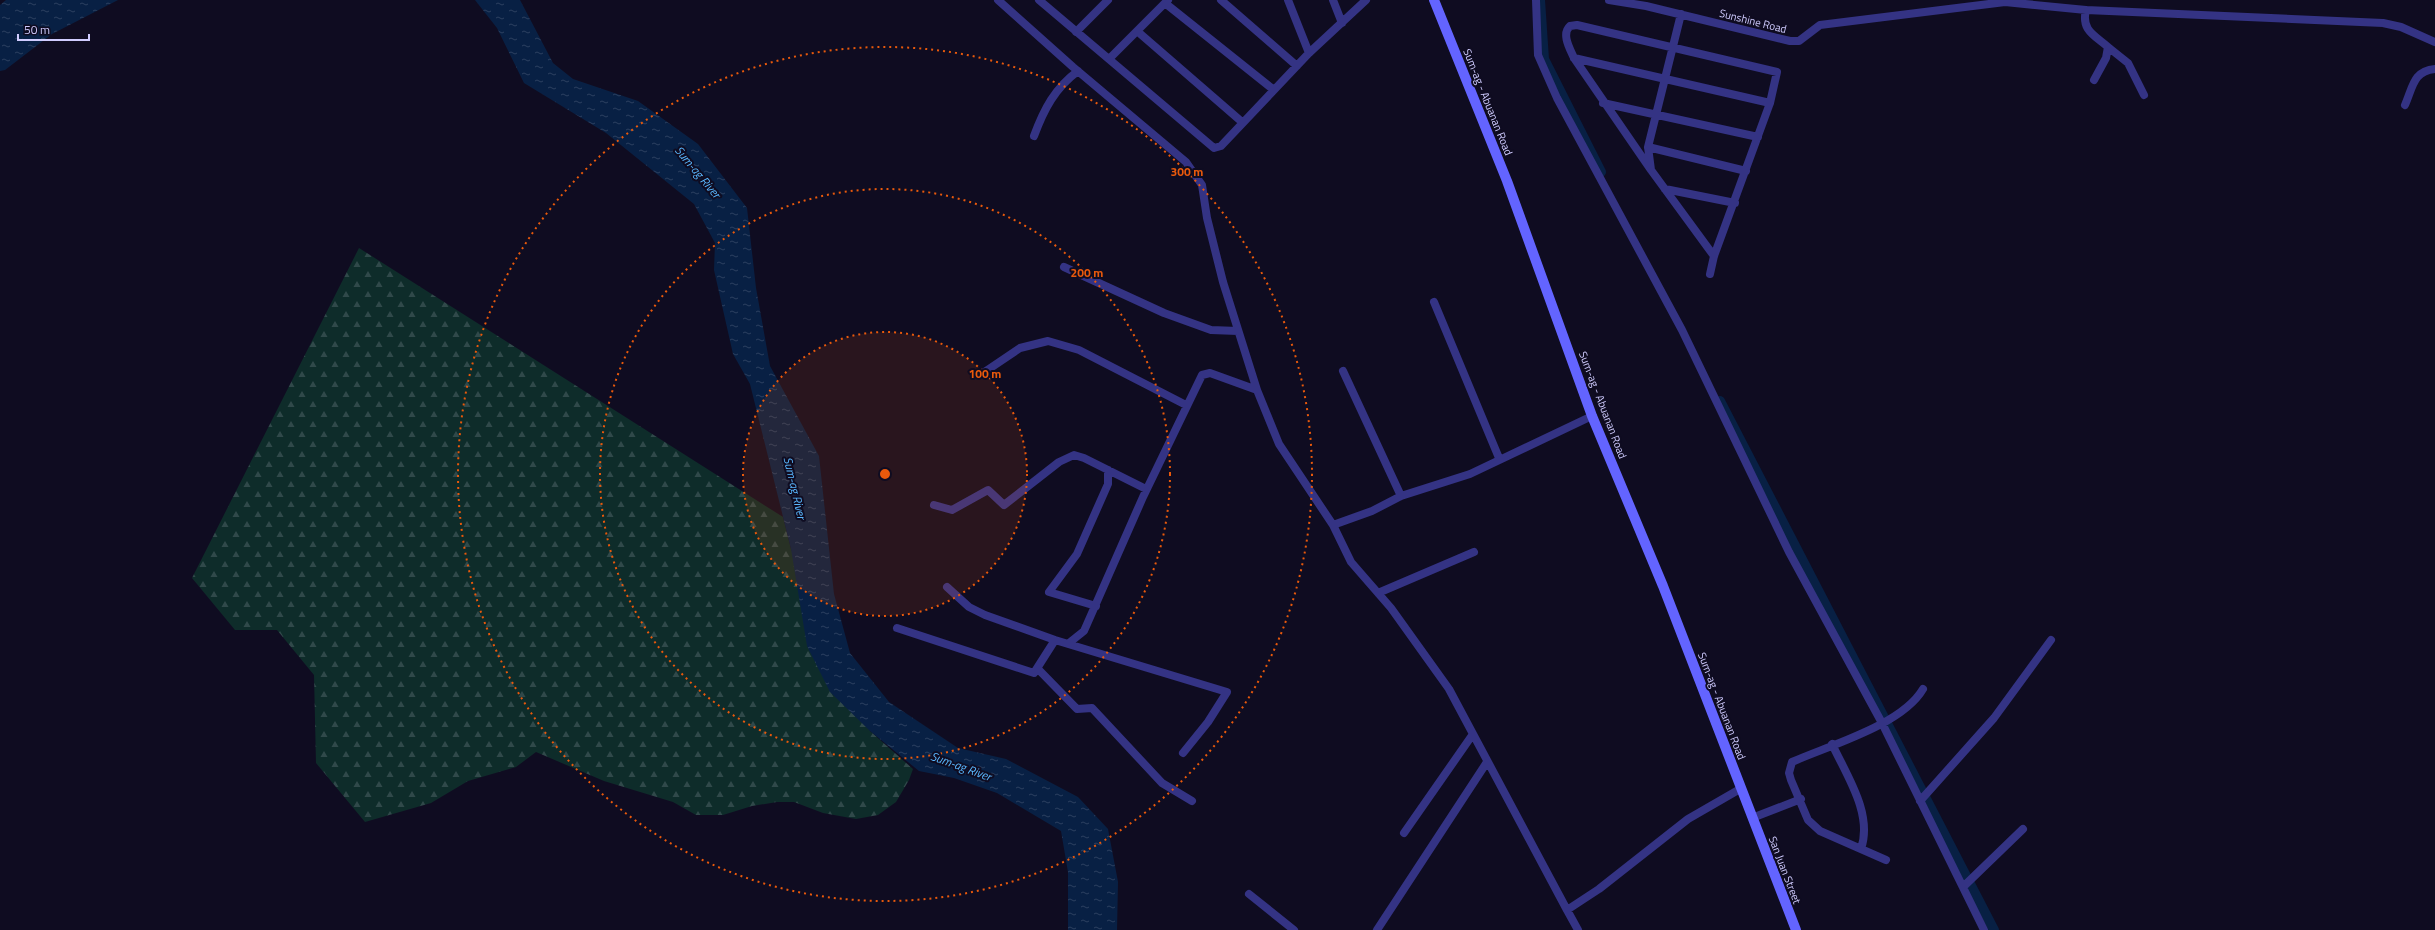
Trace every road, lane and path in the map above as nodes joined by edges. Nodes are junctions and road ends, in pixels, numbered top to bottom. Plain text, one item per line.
1 (998, 0) edge
2 (1039, 0) edge
3 (1108, 0) edge
4 (1221, 0) edge
5 (1283, 0) edge
6 (1333, 0) edge
7 (1366, 0) edge
8 (1434, 0) edge
9 (1536, 0) edge
10 (1609, 0) edge
11 (1167, 1) edge
12 (1289, 3) edge
13 (2086, 10) junction
14 (1681, 14) junction
15 (1342, 23) junction
16 (1076, 32) junction
17 (1137, 32) junction
18 (2435, 42) edge
19 (1672, 47) junction
20 (2108, 47) junction
21 (1309, 53) junction
22 (1574, 58) junction
23 (1109, 59) junction
24 (1297, 66) junction
25 (2435, 69) edge
26 (1078, 71) junction
27 (1665, 80) junction
28 (2094, 80) dead end
29 (1274, 90) junction
30 (2144, 95) dead end
31 (1603, 103) junction
32 (1770, 103) junction
33 (2406, 105) dead end
34 (1656, 114) junction
35 (1242, 122) junction
36 (1034, 136) dead end
37 (1758, 138) junction
38 (1648, 147) junction
39 (1650, 170) junction
40 (1746, 171) junction
41 (1665, 189) junction
42 (1735, 203) junction
43 (1714, 256) junction
44 (1064, 267) dead end
45 (1710, 274) dead end
46 (1434, 302) dead end
47 (1238, 331) junction
48 (1343, 371) dead end
49 (983, 373) dead end
50 (1258, 390) junction
51 (1186, 405) junction
52 (1592, 416) junction
53 (1499, 458) junction
54 (1108, 470) junction
55 (1146, 489) junction
56 (1401, 496) junction
57 (934, 505) dead end
58 (1333, 525) junction
59 (1474, 552) dead end
60 (947, 587) dead end
61 (1378, 593) junction
62 (1096, 606) junction
63 (897, 628) dead end
64 (1055, 640) junction
65 (2051, 640) dead end
66 (1069, 643) junction
67 (1038, 669) junction
68 (1923, 689) dead end
69 (1885, 722) junction
70 (1473, 734) junction
71 (1832, 744) junction
72 (1183, 753) dead end
73 (1487, 762) junction
74 (1740, 788) junction
75 (1800, 799) junction
76 (1192, 800) dead end
77 (1921, 800) junction
78 (1752, 818) junction
79 (2023, 829) dead end
80 (1404, 833) dead end
81 (1862, 849) junction
82 (1886, 860) dead end
83 (1965, 885) junction
84 (1248, 894) dead end
85 (1567, 910) junction
86 (1294, 930) edge
87 (1377, 930) edge
88 (1578, 930) edge
89 (1796, 930) edge
90 (1984, 930) edge

1 - 26 street
2 - 16 street
3 - 16 street
4 - 24 street
5 - 12 street
6 - 15 street
7 - 15 street
8 - 52 main road, Sum-ag - Abuanan Road
9 - 69 street
10 - 14 street, Sunshine Road
11 - 17 street
11 - 29 street
12 - 21 street
13 - 14 street, Sunshine Road
13 - 18 street, Sunshine Road
13 - 20 street
14 - 19 street
15 - 21 street
16 - 23 street
17 - 23 street
17 - 35 street
19 - 22 street
19 - 27 street
19 - 32 street
20 - 28 street
20 - 30 street
21 - 24 street
22 - 27 street
22 - 31 street
23 - 35 street
24 - 29 street
25 - 33 street
26 - 36 street
26 - 47 street
27 - 32 street
27 - 34 street
29 - 35 street
31 - 34 street
31 - 39 street
32 - 37 street
34 - 37 street
34 - 38 street
37 - 40 street
38 - 39 street
38 - 40 street
39 - 41 street
40 - 42 street
41 - 42 street
41 - 43 street
42 - 43 street
43 - 45 street
44 - 47 street
46 - 53 street
47 - 50 street
48 - 56 street
49 - 51 street
50 - 51 street
50 - 58 street
51 - 55 street
52 - 53 street
52 - 74 main road, Sum-ag - Abuanan Road
53 - 56 street
54 - 55 street
54 - 57 street
54 - 62 street
55 - 62 street
56 - 58 street
58 - 61 street
59 - 61 street
60 - 64 street
61 - 70 street
62 - 66 street
63 - 67 street
64 - 66 street
64 - 67 street
65 - 77 street
66 - 72 street
67 - 76 street
68 - 69 street
69 - 71 street
69 - 77 street
70 - 73 street
70 - 80 street
71 - 75 street
71 - 81 street
73 - 85 street
73 - 87 street
74 - 78 main road, Sum-ag - Abuanan Road
74 - 85 street
75 - 78 street
75 - 81 street
77 - 83 street
78 - 89 main road, San Juan Street
79 - 83 street
81 - 82 street
83 - 90 street
84 - 86 street
85 - 88 street

